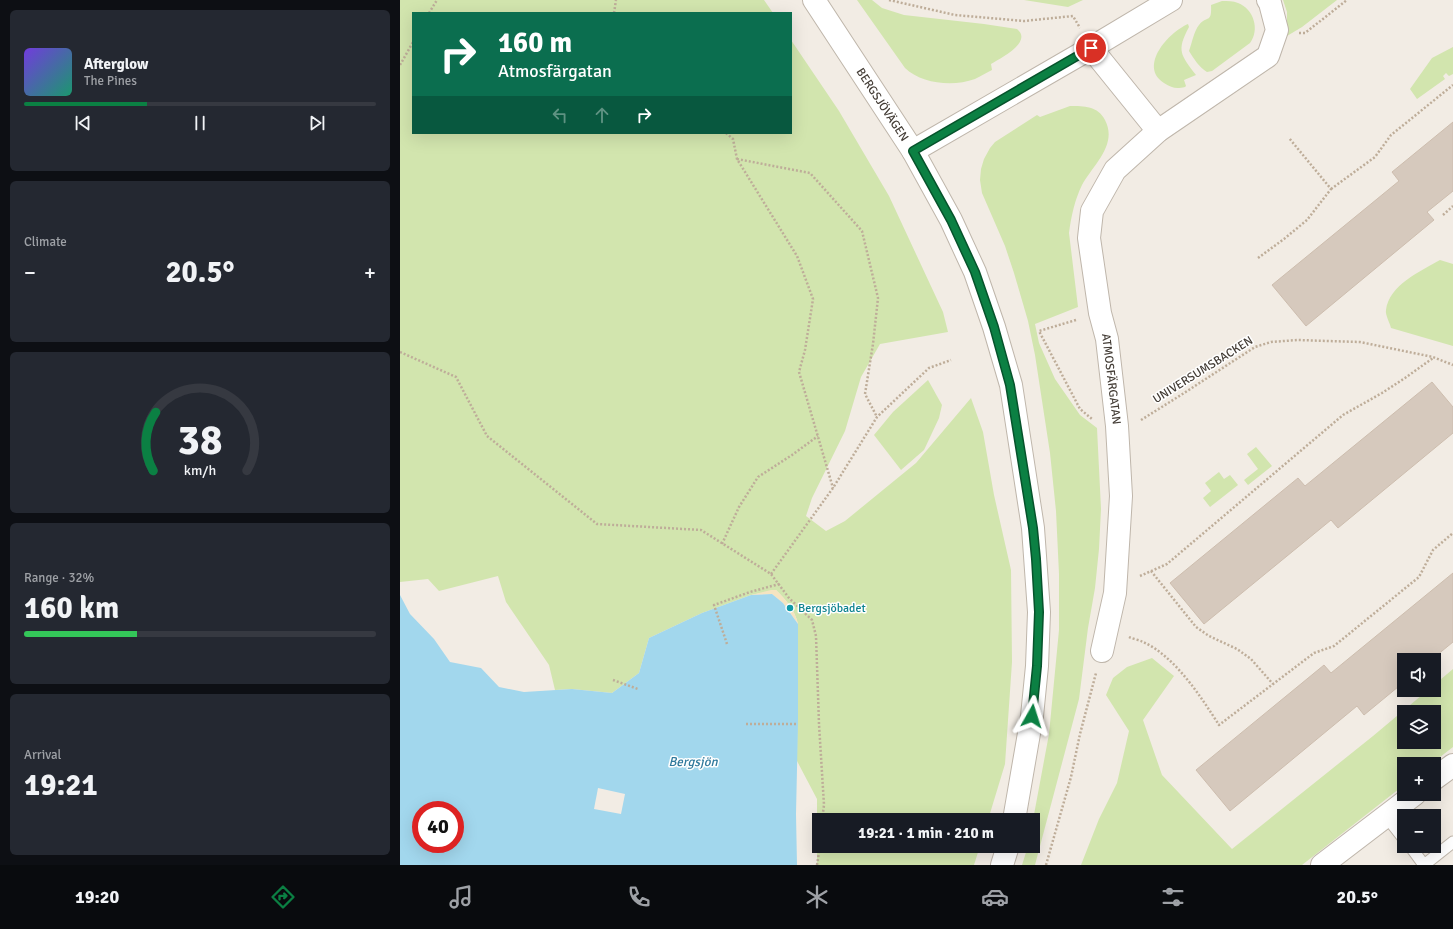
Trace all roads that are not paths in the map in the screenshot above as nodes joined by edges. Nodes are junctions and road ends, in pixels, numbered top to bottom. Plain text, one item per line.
1 (814, 0) edge
2 (1171, 0) edge
3 (1268, 0) edge
4 (1091, 48) junction
5 (1158, 131) junction
6 (913, 151) junction
7 (1102, 652) road end
8 (1453, 765) edge
9 (1441, 774) edge
10 (1405, 801) edge
11 (1015, 813) edge
12 (1386, 816) junction
13 (1397, 830) edge
14 (1453, 842) edge
15 (1441, 852) edge
16 (1006, 853) edge
17 (1415, 853) edge
18 (1439, 853) edge
19 (1002, 865) edge
20 (1322, 865) edge

1 - 6 street, BERGSJÖVÄGEN
2 - 4 street
3 - 5 street, ATMOSFÄRGATAN
4 - 5 street
4 - 6 street
5 - 7 street, ATMOSFÄRGATAN
6 - 11 street, BERGSJÖVÄGEN
8 - 9 street
10 - 12 street
12 - 13 lane
12 - 20 street
14 - 15 lane
16 - 19 street
17 - 18 lane

